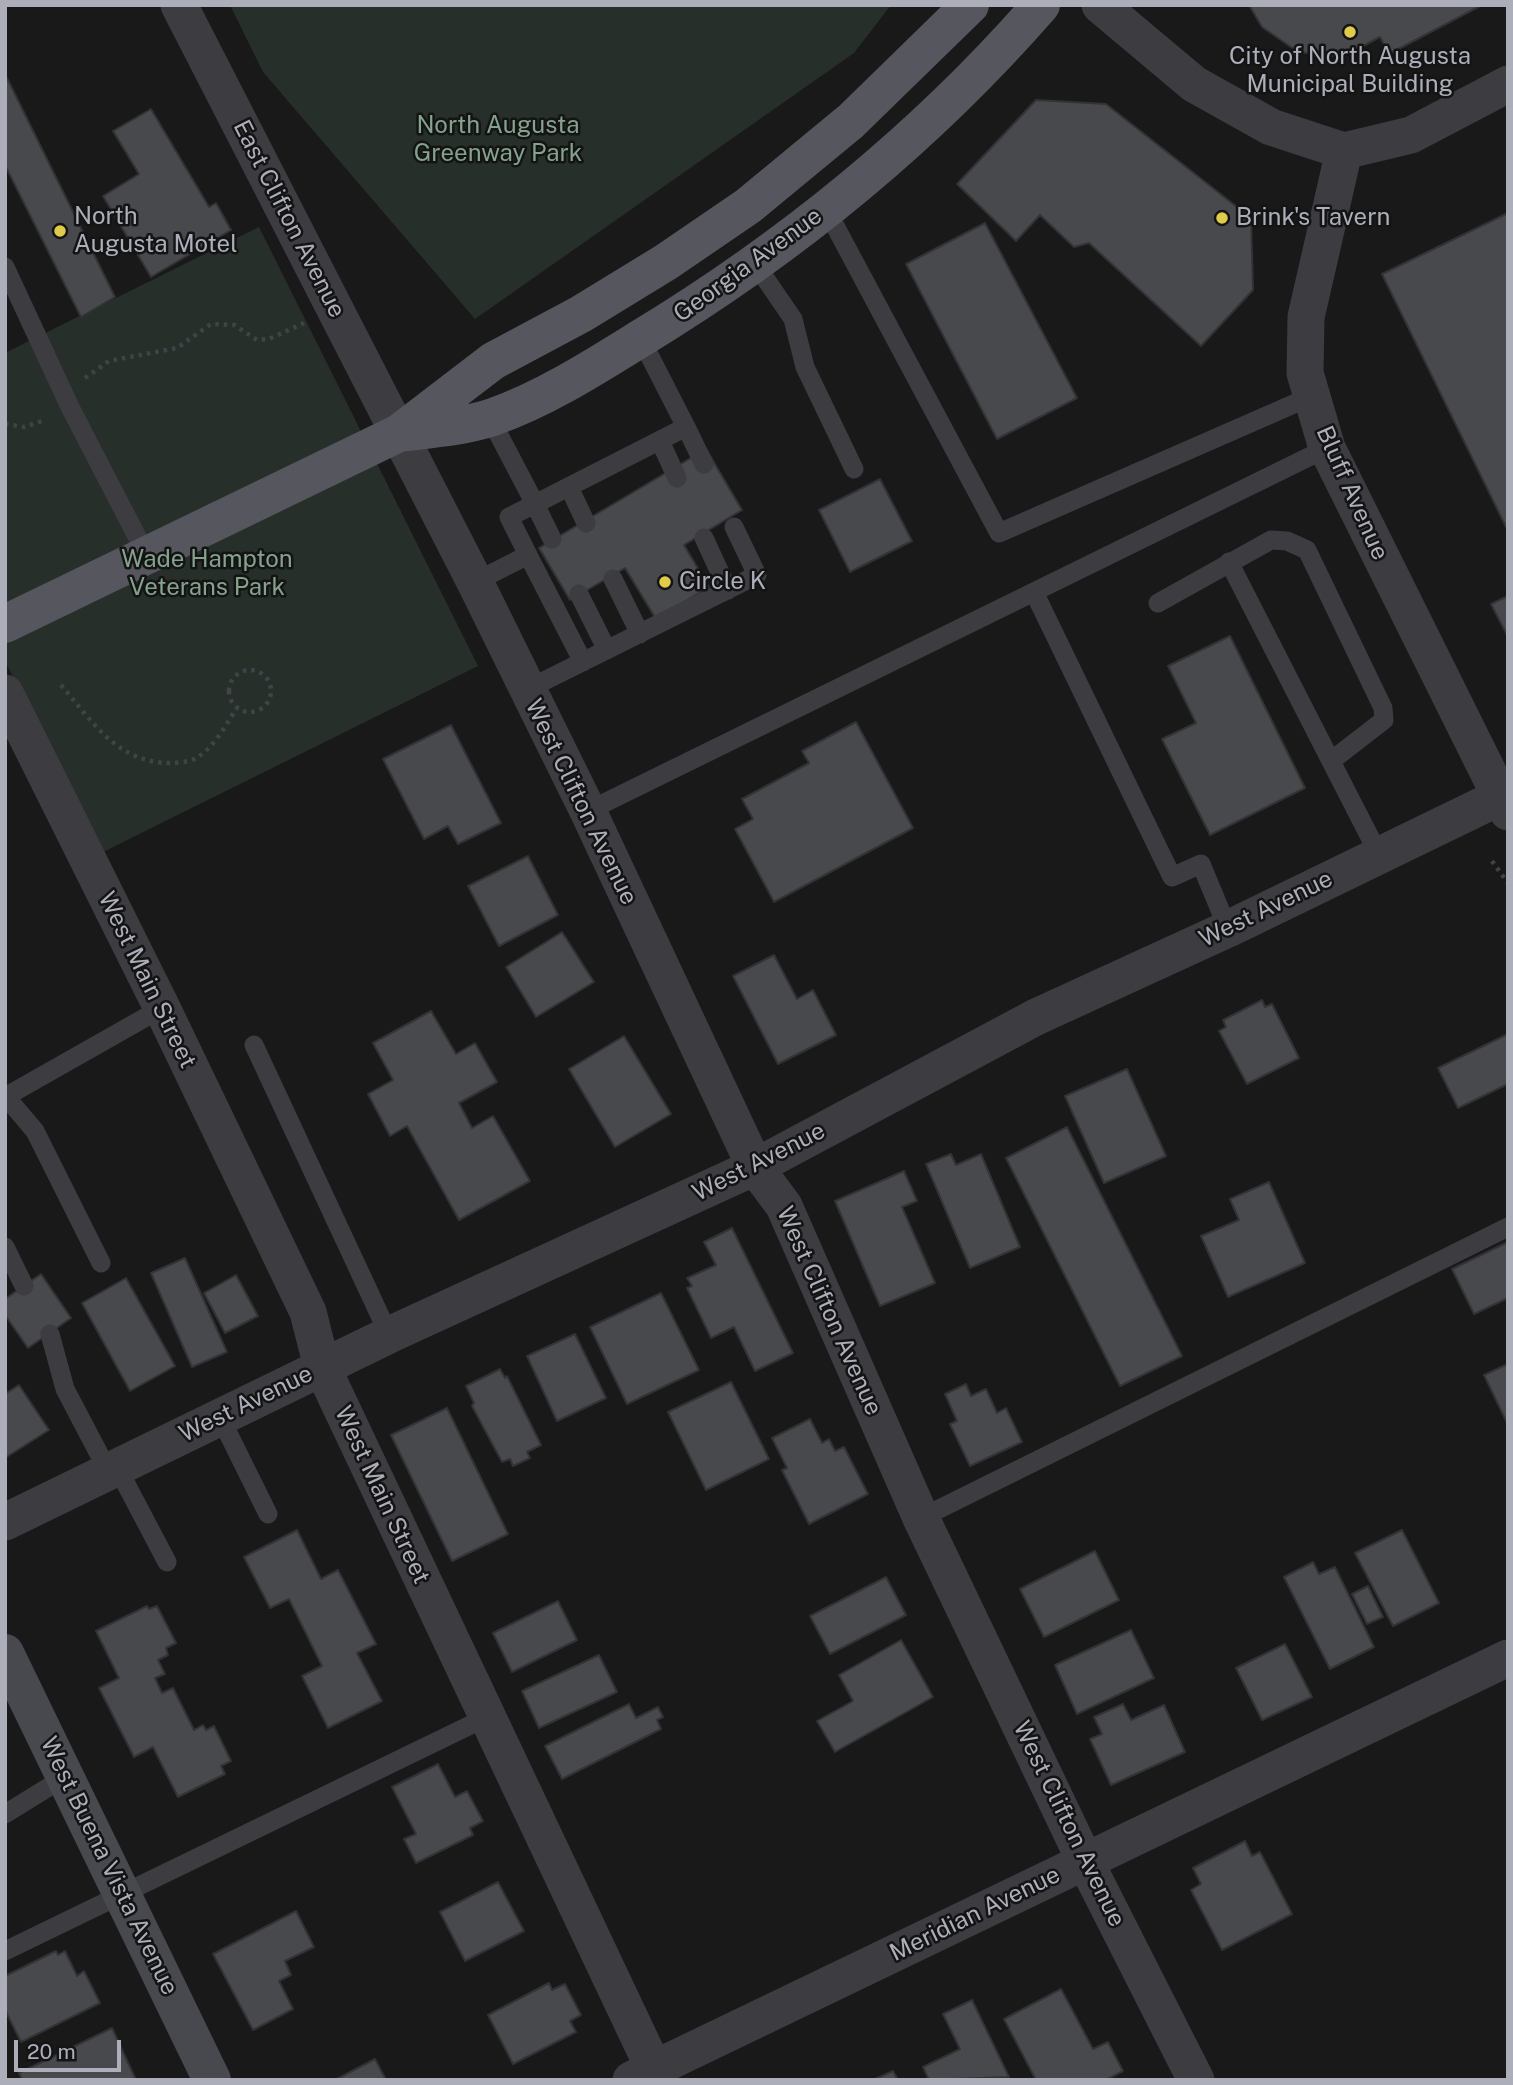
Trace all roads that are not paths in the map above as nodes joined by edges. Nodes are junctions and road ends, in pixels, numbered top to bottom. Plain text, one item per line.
1 (179, 5) edge
2 (970, 5) edge
3 (1041, 5) edge
4 (1100, 5) edge
5 (1508, 84) edge
6 (1344, 151) junction
7 (826, 209) junction
8 (755, 265) junction
9 (5, 267) edge
10 (641, 339) junction
11 (1312, 396) junction
12 (490, 418) junction
13 (686, 427) junction
14 (399, 433) junction
15 (660, 441) junction
16 (1327, 448) junction
17 (704, 464) dead end
18 (854, 469) dead end
19 (677, 478) dead end
20 (569, 487) junction
21 (535, 505) junction
22 (586, 523) dead end
23 (734, 527) dead end
24 (704, 538) dead end
25 (552, 539) dead end
26 (528, 555) junction
27 (147, 556) junction
28 (1230, 562) junction
29 (613, 579) dead end
30 (475, 582) junction
31 (727, 590) junction
32 (1034, 592) junction
33 (579, 594) dead end
34 (1158, 603) dead end
35 (5, 624) edge
36 (640, 634) junction
37 (607, 650) junction
38 (583, 662) junction
39 (526, 690) junction
40 (5, 693) edge
41 (1331, 761) junction
42 (1505, 800) edge
43 (588, 811) junction
44 (1379, 855) junction
45 (1228, 929) junction
46 (162, 1008) junction
47 (254, 1045) dead end
48 (6, 1097) edge
49 (755, 1167) junction
50 (1508, 1227) edge
51 (5, 1247) edge
52 (101, 1263) dead end
53 (24, 1286) dead end
54 (50, 1334) dead end
55 (389, 1335) junction
56 (322, 1367) junction
57 (220, 1417) junction
58 (112, 1469) junction
59 (268, 1514) dead end
60 (921, 1518) junction
61 (5, 1522) edge
62 (167, 1562) dead end
63 (5, 1653) edge
64 (1508, 1658) edge
65 (487, 1717) junction
66 (65, 1777) junction
67 (5, 1814) edge
68 (1085, 1861) junction
69 (122, 1892) junction
70 (5, 1951) edge
71 (642, 2074) edge
72 (212, 2080) edge
73 (1196, 2080) edge

1 - 14 street, East Clifton Avenue
2 - 14 main road, Georgia Avenue
3 - 7 main road, Georgia Avenue
4 - 6 street
5 - 6 street
6 - 11 street, Bluff Avenue
7 - 8 main road, Georgia Avenue
7 - 11 lane
8 - 10 main road, Georgia Avenue
8 - 18 lane
9 - 27 lane
10 - 12 main road, Georgia Avenue
10 - 13 lane
11 - 16 street, Bluff Avenue
12 - 14 main road, Georgia Avenue
12 - 21 lane
13 - 15 lane
13 - 17 lane
14 - 27 main road, Georgia Avenue
14 - 30 street, West Clifton Avenue
15 - 19 lane
15 - 20 lane
16 - 32 lane
16 - 42 street, Bluff Avenue
20 - 21 lane
20 - 22 lane
21 - 25 lane
21 - 26 lane
23 - 31 lane
24 - 31 lane
26 - 30 lane
26 - 38 lane
27 - 35 main road, Georgia Avenue
28 - 34 lane
28 - 41 lane
28 - 41 lane
29 - 36 lane
30 - 39 street, West Clifton Avenue
31 - 36 lane
32 - 43 lane
32 - 45 lane
33 - 37 lane
36 - 37 lane
37 - 38 lane
38 - 39 lane
39 - 43 street, West Clifton Avenue
40 - 46 street, West Main Street
41 - 44 lane
42 - 44 street, West Avenue
43 - 49 street, West Clifton Avenue
44 - 45 street, West Avenue
45 - 49 street, West Avenue
46 - 48 lane
46 - 56 street, West Main Street
47 - 55 lane
48 - 52 lane
49 - 55 street, West Avenue
49 - 60 street, West Clifton Avenue
50 - 60 lane
51 - 53 lane
54 - 58 lane
55 - 56 street, West Avenue
56 - 57 street, West Avenue
56 - 65 street, West Main Street
57 - 58 street, West Avenue
57 - 59 lane
58 - 61 street, West Avenue
58 - 62 lane
60 - 68 street, West Clifton Avenue
63 - 66 street, West Buena Vista Avenue
64 - 68 street, Meridian Avenue
65 - 69 lane
65 - 71 street, West Main Street
66 - 67 lane
66 - 69 street, West Buena Vista Avenue
68 - 71 street, Meridian Avenue
68 - 73 street, West Clifton Avenue
69 - 70 lane
69 - 72 street, West Buena Vista Avenue

